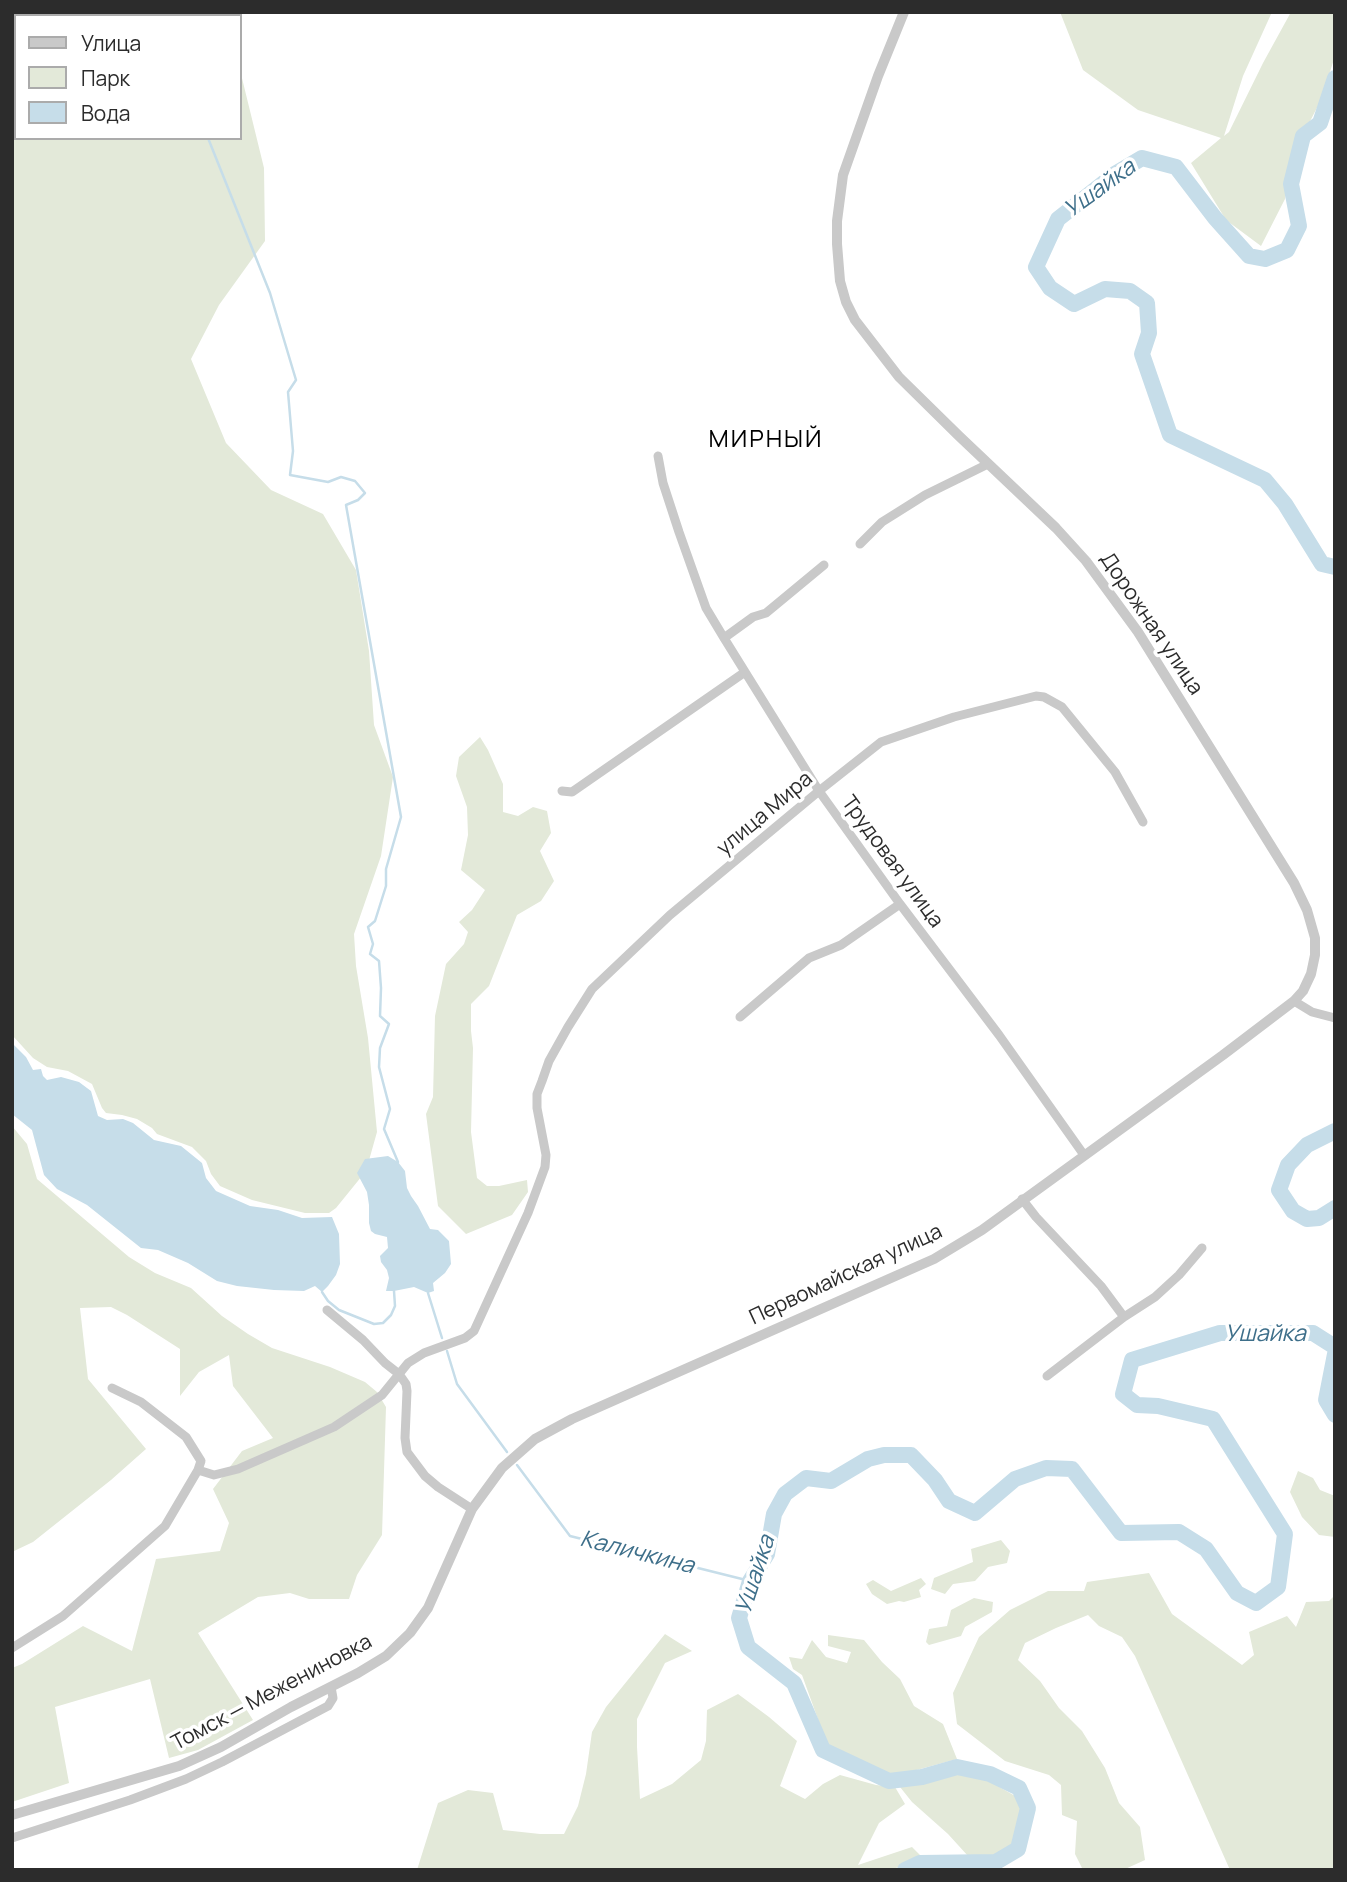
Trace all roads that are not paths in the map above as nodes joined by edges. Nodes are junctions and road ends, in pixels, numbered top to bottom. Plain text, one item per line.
1 (904, 12) edge
2 (658, 456) dead end
3 (988, 464) junction
4 (860, 544) dead end
5 (824, 565) dead end
6 (724, 638) junction
7 (745, 672) junction
8 (562, 791) dead end
9 (819, 792) junction
10 (1143, 822) dead end
11 (901, 904) junction
12 (1294, 1001) junction
13 (740, 1017) dead end
14 (1335, 1018) edge
15 (1084, 1155) junction
16 (1022, 1199) junction
17 (1202, 1248) dead end
18 (327, 1310) dead end
19 (1124, 1317) junction
20 (399, 1374) junction
21 (1047, 1376) dead end
22 (112, 1388) dead end
23 (198, 1470) junction
24 (472, 1509) junction
25 (12, 1648) edge
26 (331, 1687) junction
27 (124, 1783) junction
28 (130, 1800) junction
29 (12, 1815) edge
30 (12, 1838) edge

1 - 3 street, Дорожная улица
2 - 6 street, Трудовая улица
3 - 4 street
3 - 12 street, Дорожная улица
5 - 6 street
6 - 7 street, Трудовая улица
7 - 8 street
7 - 9 street, Трудовая улица
9 - 10 street, улица Мира
9 - 11 street, Трудовая улица
9 - 20 street, улица Мира
11 - 13 street
11 - 15 street, Трудовая улица
12 - 14 street
12 - 15 street, Первомайская улица
15 - 16 street, Первомайская улица
16 - 19 street
16 - 24 street, Первомайская улица
17 - 19 street
18 - 20 street
19 - 21 street
20 - 23 street, улица Мира
20 - 24 street
22 - 23 street
23 - 25 street
24 - 26 street, Томск — Межениновка
26 - 27 street, Томск — Межениновка
26 - 28 street
27 - 28 street
27 - 29 street, Томск — Межениновка
28 - 30 street

